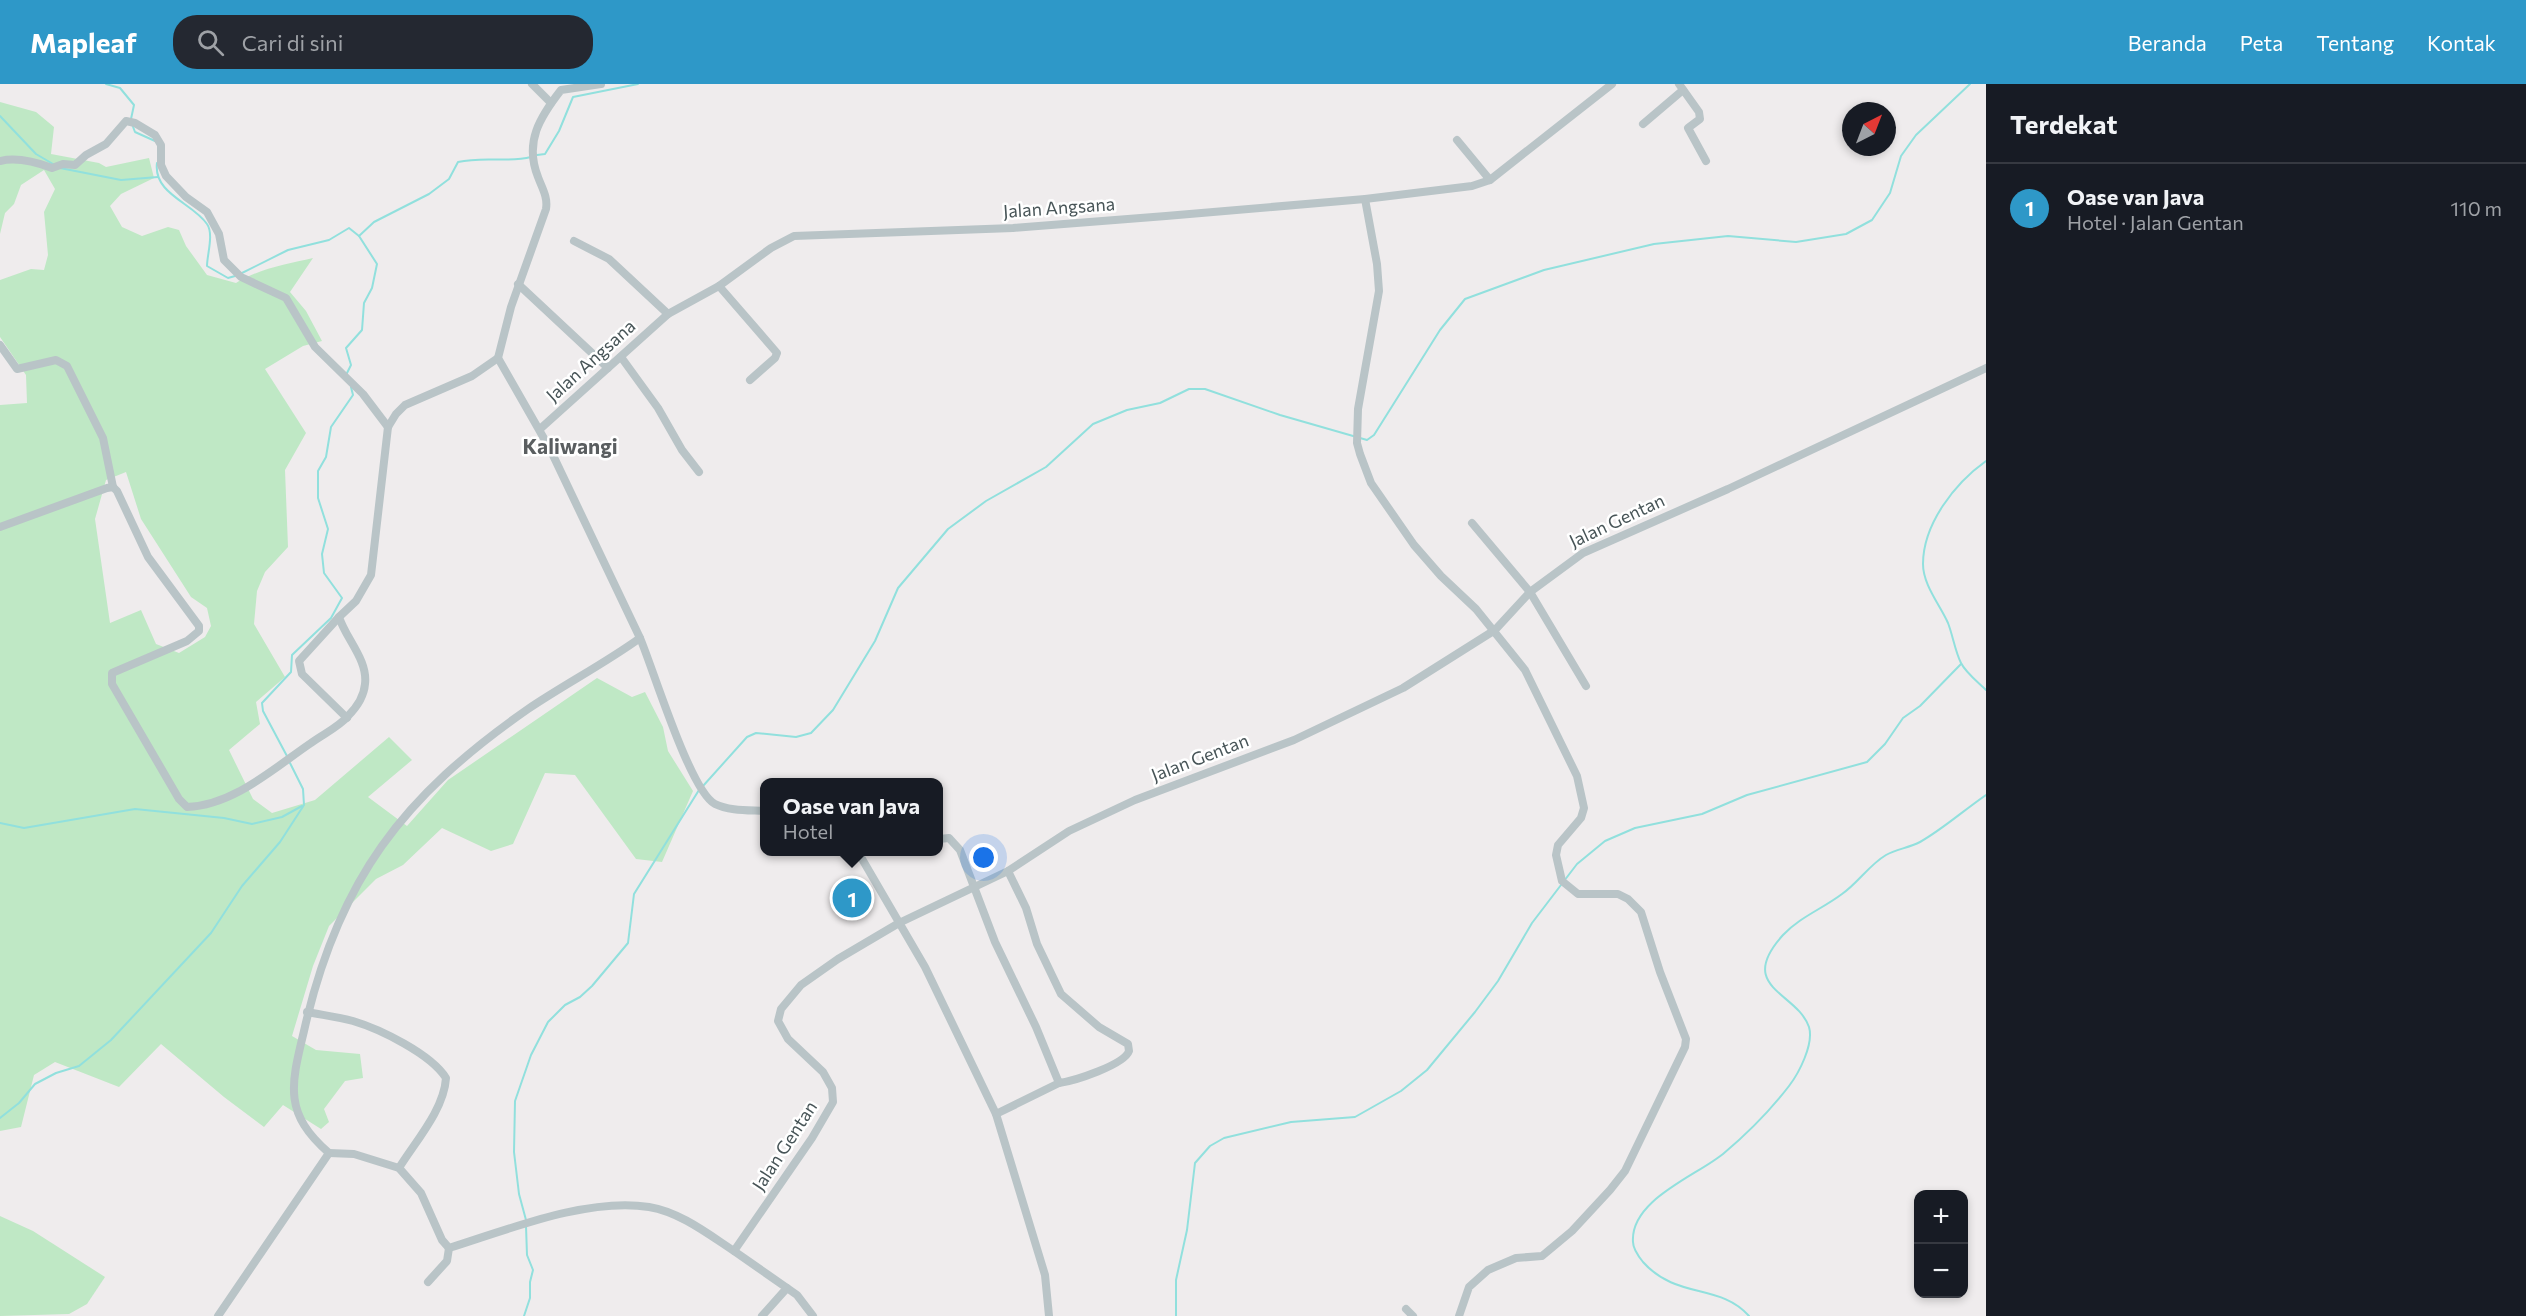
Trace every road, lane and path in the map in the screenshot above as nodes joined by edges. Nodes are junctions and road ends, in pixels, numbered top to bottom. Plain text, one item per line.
1 (532, 84) edge
2 (601, 84) edge
3 (1612, 84) edge
4 (560, 87) edge
5 (1681, 87) edge
6 (550, 103) junction
7 (1643, 124) dead end
8 (1457, 140) dead end
9 (0, 161) edge
10 (1706, 161) dead end
11 (1490, 180) junction
12 (1365, 198) junction
13 (574, 242) dead end
14 (518, 285) junction
15 (719, 286) junction
16 (668, 314) junction
17 (0, 345) edge
18 (621, 357) junction
19 (498, 358) junction
20 (608, 368) junction
21 (1986, 368) edge
22 (750, 381) dead end
23 (388, 427) junction
24 (540, 429) junction
25 (699, 472) dead end
26 (113, 487) junction
27 (1472, 523) dead end
28 (0, 527) edge
29 (1530, 592) junction
30 (339, 617) junction
31 (1495, 630) junction
32 (640, 638) junction
33 (1586, 686) dead end
34 (347, 718) junction
35 (760, 810) edge
36 (943, 839) edge
37 (860, 856) edge
38 (1008, 871) junction
39 (976, 887) junction
40 (899, 923) junction
41 (307, 1012) junction
42 (1059, 1083) junction
43 (996, 1114) junction
44 (329, 1153) junction
45 (399, 1168) junction
46 (449, 1248) junction
47 (734, 1251) junction
48 (428, 1282) dead end
49 (787, 1288) junction
50 (218, 1316) edge
51 (762, 1316) edge
52 (813, 1316) edge
53 (1049, 1316) edge
54 (1459, 1316) edge

1 - 6 street
2 - 4 street
3 - 11 street, Jalan Angsana
4 - 6 street
5 - 7 street
5 - 10 street
6 - 14 street
8 - 11 street
9 - 23 street
11 - 12 street, Jalan Angsana
12 - 15 street, Jalan Angsana
12 - 31 street
13 - 16 street
14 - 19 street
14 - 20 street
15 - 16 street, Jalan Angsana
15 - 22 street
16 - 18 street, Jalan Angsana
17 - 26 street
18 - 20 street, Jalan Angsana
18 - 25 street
19 - 23 street
19 - 24 street
20 - 24 street, Jalan Angsana
21 - 29 street, Jalan Gentan
23 - 30 street
24 - 32 street
26 - 28 street
26 - 34 street
27 - 29 street
29 - 31 street, Jalan Gentan
29 - 33 street
30 - 34 street
30 - 34 street
31 - 38 street, Jalan Gentan
31 - 54 street
32 - 35 street
32 - 41 street
36 - 39 street
37 - 40 street
38 - 39 street, Jalan Gentan
38 - 42 street
39 - 40 street, Jalan Gentan
39 - 42 street
40 - 43 street
40 - 47 street, Jalan Gentan
41 - 44 street
41 - 45 street
42 - 43 street
43 - 53 street
44 - 45 street
44 - 50 street
45 - 46 street
46 - 47 street
46 - 48 street
47 - 49 street
49 - 51 street
49 - 52 street

